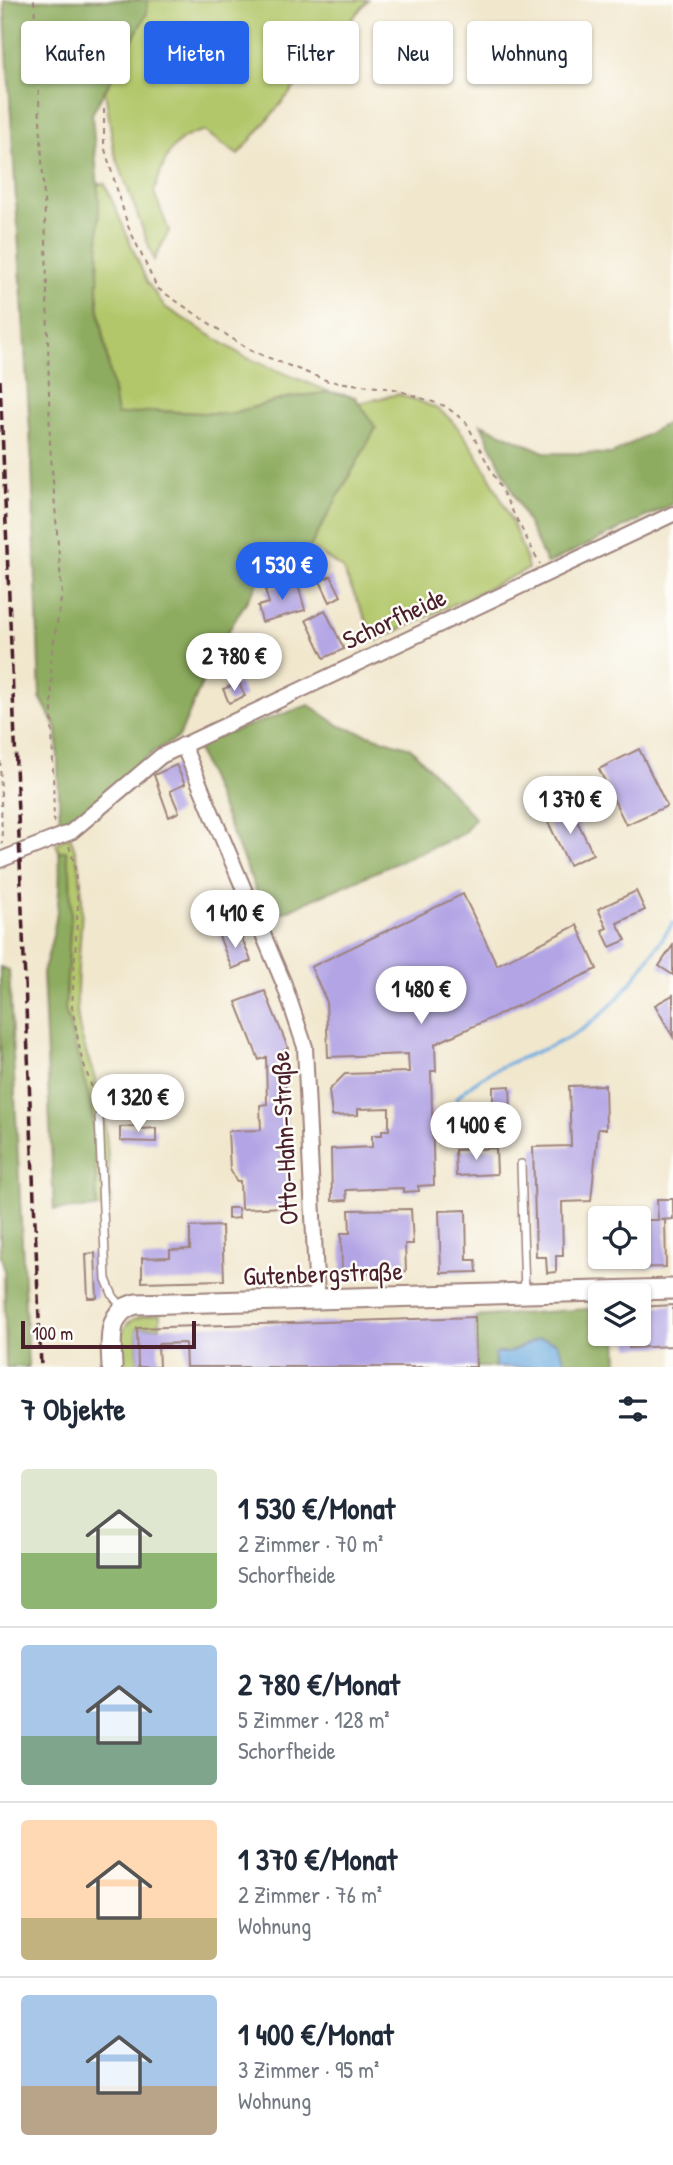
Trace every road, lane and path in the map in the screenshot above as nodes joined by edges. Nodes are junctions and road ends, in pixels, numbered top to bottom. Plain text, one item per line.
1 (34, 0) edge
2 (104, 109) dead end
3 (673, 514) edge
4 (545, 574) junction
5 (183, 745) junction
6 (0, 751) edge
7 (61, 838) junction
8 (1, 855) edge
9 (99, 1116) joint
10 (521, 1164) dead end
11 (673, 1289) edge
12 (526, 1293) junction
13 (317, 1300) junction
14 (123, 1309) junction
15 (113, 1367) edge

1 - 7 path
2 - 4 path
3 - 4 street, Schorfheide
4 - 5 street, Schorfheide
5 - 7 street, Schorfheide
5 - 13 street, Otto-Hahn-Straße
6 - 8 path
7 - 8 street, Schorfheide
7 - 9 path
9 - 14 lane
10 - 12 lane
11 - 12 street, Gutenbergstraße
12 - 13 street, Gutenbergstraße
13 - 14 street, Gutenbergstraße
14 - 15 street

